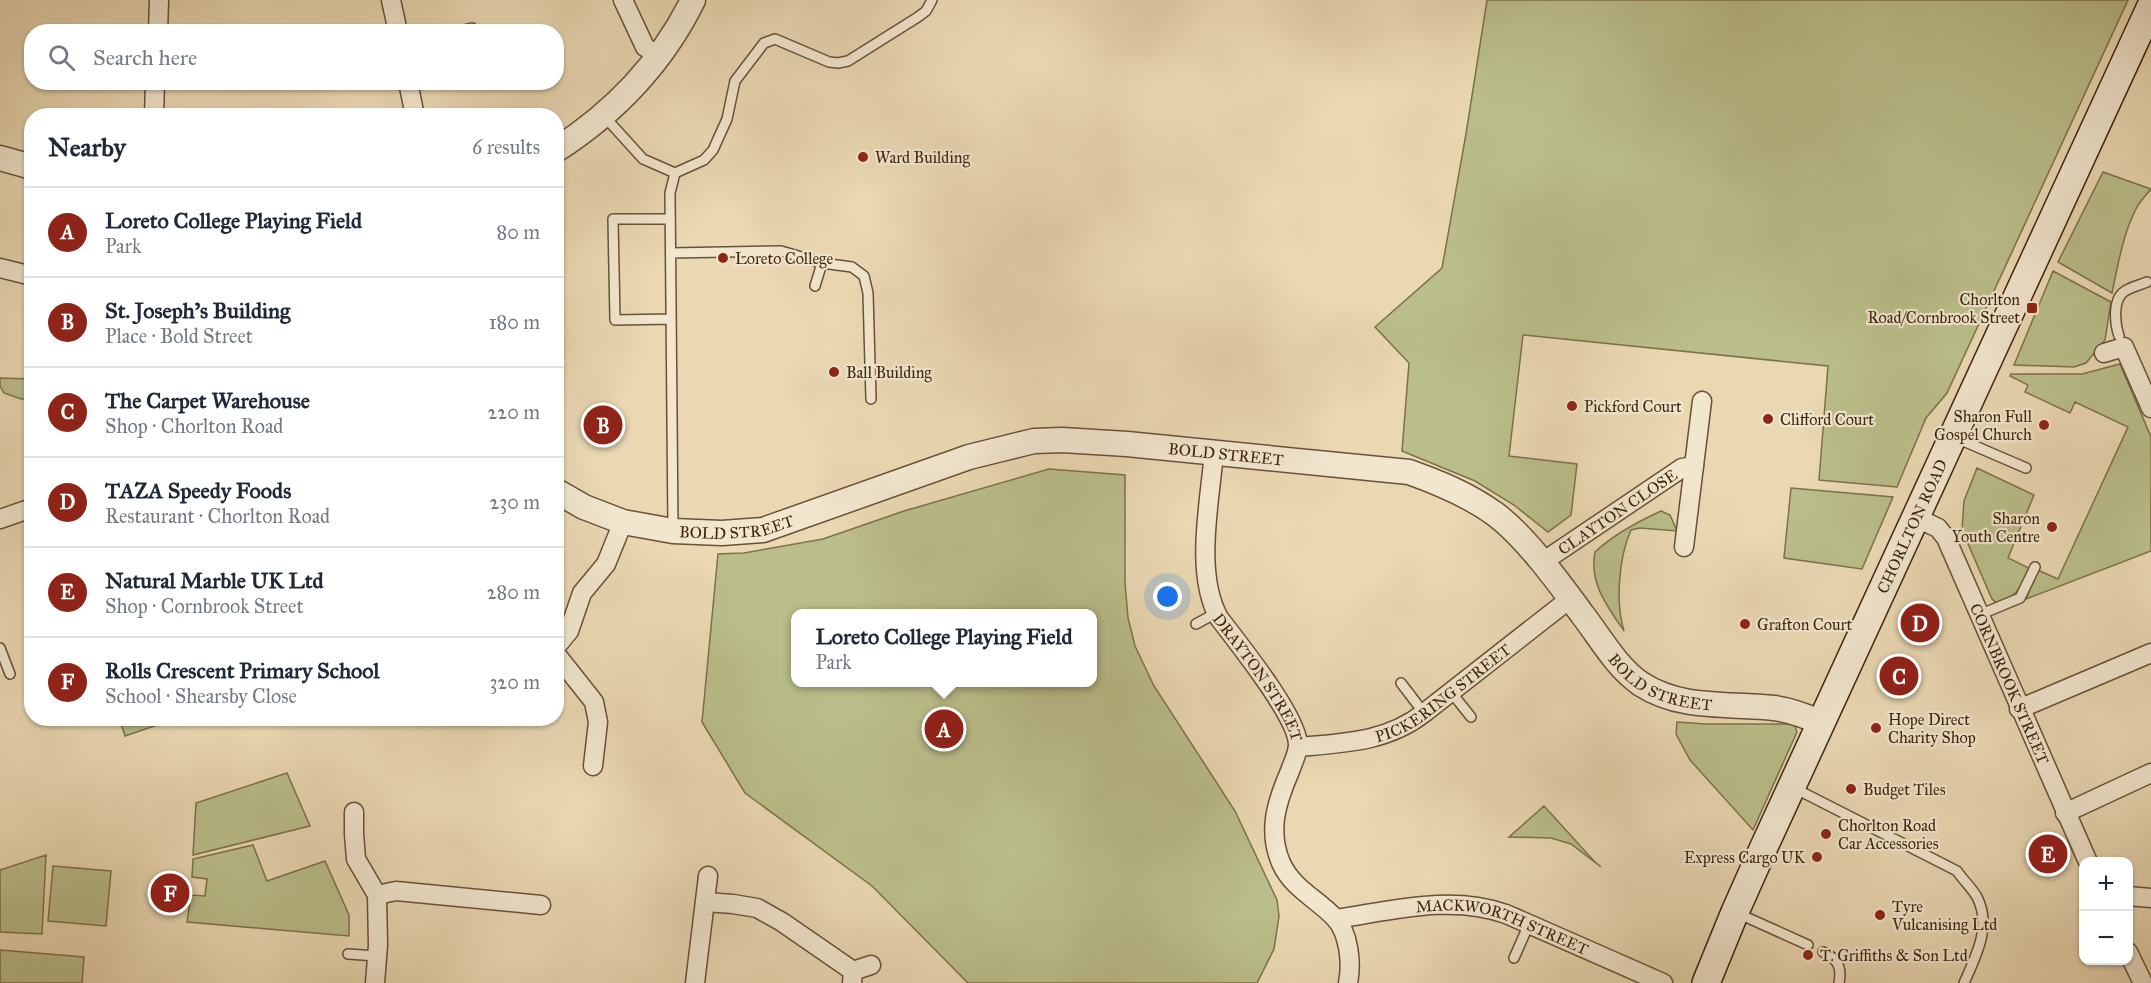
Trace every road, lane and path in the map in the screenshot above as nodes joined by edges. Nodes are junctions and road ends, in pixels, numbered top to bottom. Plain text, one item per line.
1 (159, 0) edge
2 (391, 0) edge
3 (623, 0) edge
4 (693, 0) edge
5 (932, 0) edge
6 (2150, 12) edge
7 (158, 24) edge
8 (396, 24) edge
9 (659, 57) junction
10 (155, 90) edge
11 (410, 90) edge
12 (154, 108) edge
13 (413, 108) edge
14 (604, 116) junction
15 (564, 144) edge
16 (0, 158) edge
17 (24, 165) edge
18 (675, 173) junction
19 (670, 219) junction
20 (671, 253) junction
21 (822, 263) junction
22 (0, 268) edge
23 (24, 274) edge
24 (2147, 282) dead end
25 (815, 286) dead end
26 (671, 319) junction
27 (2121, 342) junction
28 (2104, 352) dead end
29 (871, 399) dead end
30 (1702, 401) dead end
31 (2151, 408) edge
32 (1954, 437) junction
33 (1214, 452) junction
34 (1694, 466) junction
35 (2026, 468) dead end
36 (564, 496) edge
37 (24, 511) edge
38 (1917, 518) junction
39 (0, 519) edge
40 (623, 522) junction
41 (673, 531) junction
42 (1684, 547) dead end
43 (1541, 563) junction
44 (2035, 567) dead end
45 (1571, 598) junction
46 (1216, 612) junction
47 (1979, 615) junction
48 (1196, 624) dead end
49 (564, 637) edge
50 (1, 652) edge
51 (2151, 653) edge
52 (564, 664) edge
53 (9, 674) dead end
54 (1401, 683) dead end
55 (1451, 692) junction
56 (2019, 709) junction
57 (1424, 713) junction
58 (1471, 717) dead end
59 (1822, 723) junction
60 (1299, 747) junction
61 (593, 766) dead end
62 (2151, 773) edge
63 (1792, 787) junction
64 (354, 812) dead end
65 (2065, 813) junction
66 (2086, 857) edge
67 (708, 876) dead end
68 (377, 895) junction
69 (2133, 896) edge
70 (2151, 898) edge
71 (705, 902) junction
72 (541, 905) dead end
73 (1735, 912) junction
74 (1336, 919) junction
75 (1529, 924) junction
76 (1808, 945) dead end
77 (1823, 952) dead end
78 (348, 954) dead end
79 (377, 956) junction
80 (1514, 958) dead end
81 (2133, 962) edge
82 (871, 965) dead end
83 (853, 977) edge
84 (375, 983) edge
85 (695, 983) edge
86 (1348, 983) edge
87 (1663, 983) edge
88 (1706, 983) edge
89 (1839, 983) edge
90 (1964, 983) edge
91 (2143, 983) edge

1 - 7 street
2 - 8 street
3 - 9 street
4 - 9 street
5 - 18 lane
6 - 32 main road, CHORLTON ROAD
9 - 14 street
10 - 12 street
11 - 13 street
14 - 15 street
14 - 18 lane
16 - 17 street
18 - 19 lane
19 - 20 lane
19 - 26 lane
20 - 21 lane
20 - 26 lane
21 - 25 lane
21 - 29 lane
22 - 23 street
24 - 27 lane
26 - 41 lane
27 - 28 street
27 - 31 street
30 - 34 street, CLAYTON CLOSE
32 - 35 lane
32 - 38 main road, CHORLTON ROAD
33 - 41 street, BOLD STREET
33 - 43 street, BOLD STREET
33 - 46 street, DRAYTON STREET
34 - 42 street, CLAYTON CLOSE
34 - 43 street, CLAYTON CLOSE
36 - 40 street, BOLD STREET
37 - 39 street
38 - 47 street, CORNBROOK STREET
38 - 59 main road, CHORLTON ROAD
40 - 41 street, BOLD STREET
40 - 49 street
43 - 45 street, BOLD STREET
44 - 47 lane
45 - 55 street, PICKERING STREET
45 - 59 street, BOLD STREET
46 - 48 lane
46 - 60 street, DRAYTON STREET
47 - 56 street, CORNBROOK STREET
50 - 53 lane
51 - 56 street
52 - 61 street
54 - 57 lane
55 - 57 street, PICKERING STREET
55 - 58 lane
56 - 65 street, CORNBROOK STREET
57 - 60 street, PICKERING STREET
59 - 63 main road, CHORLTON ROAD
60 - 74 street, DRAYTON STREET
62 - 65 street
63 - 73 main road, CHORLTON ROAD
63 - 90 lane
64 - 68 street
65 - 66 street, CORNBROOK STREET
67 - 71 street
68 - 72 street
68 - 79 street
69 - 70 street
71 - 83 street
71 - 85 street
73 - 76 lane
73 - 88 main road, CHORLTON ROAD
74 - 75 street, MACKWORTH STREET
74 - 86 street, DRAYTON STREET
75 - 80 lane
75 - 87 street, MACKWORTH STREET
77 - 89 lane
78 - 79 lane
79 - 84 street
81 - 91 street
82 - 83 street

